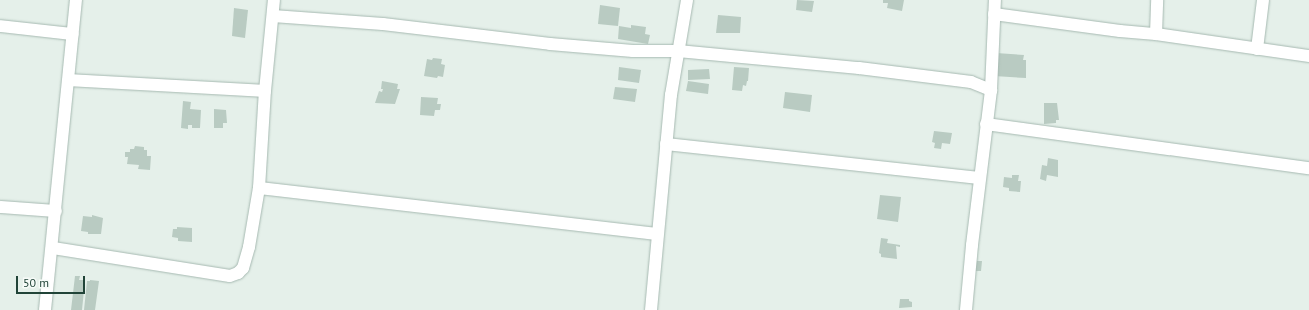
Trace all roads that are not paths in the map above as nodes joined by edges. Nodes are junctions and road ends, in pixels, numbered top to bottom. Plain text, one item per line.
1 (76, 0) edge
2 (274, 0) edge
3 (687, 0) edge
4 (995, 0) edge
5 (1157, 0) edge
6 (1263, 0) edge
7 (994, 14) junction
8 (273, 16) junction
9 (0, 26) edge
10 (73, 34) junction
11 (1156, 34) junction
12 (1257, 49) junction
13 (678, 51) junction
14 (1309, 56) edge
15 (69, 80) junction
16 (991, 90) junction
17 (265, 91) junction
18 (986, 124) junction
19 (666, 144) junction
20 (1309, 168) edge
21 (979, 178) junction
22 (259, 188) junction
23 (0, 206) edge
24 (56, 211) junction
25 (657, 234) junction
26 (52, 248) junction
27 (45, 310) edge
28 (652, 310) edge
29 (966, 310) edge

1 - 10 street
2 - 8 street
3 - 13 street
4 - 7 street
5 - 11 street
6 - 12 street
7 - 11 street
7 - 16 street
8 - 13 street
8 - 17 street
9 - 10 street
10 - 15 street
11 - 12 street
12 - 14 street
13 - 16 street
13 - 19 street
15 - 17 street
15 - 24 street
16 - 18 street
17 - 22 street
18 - 20 street
18 - 21 street
19 - 21 street
19 - 25 street
21 - 29 street
22 - 25 street
22 - 26 street
23 - 24 street
24 - 26 street
25 - 28 street
26 - 27 street

